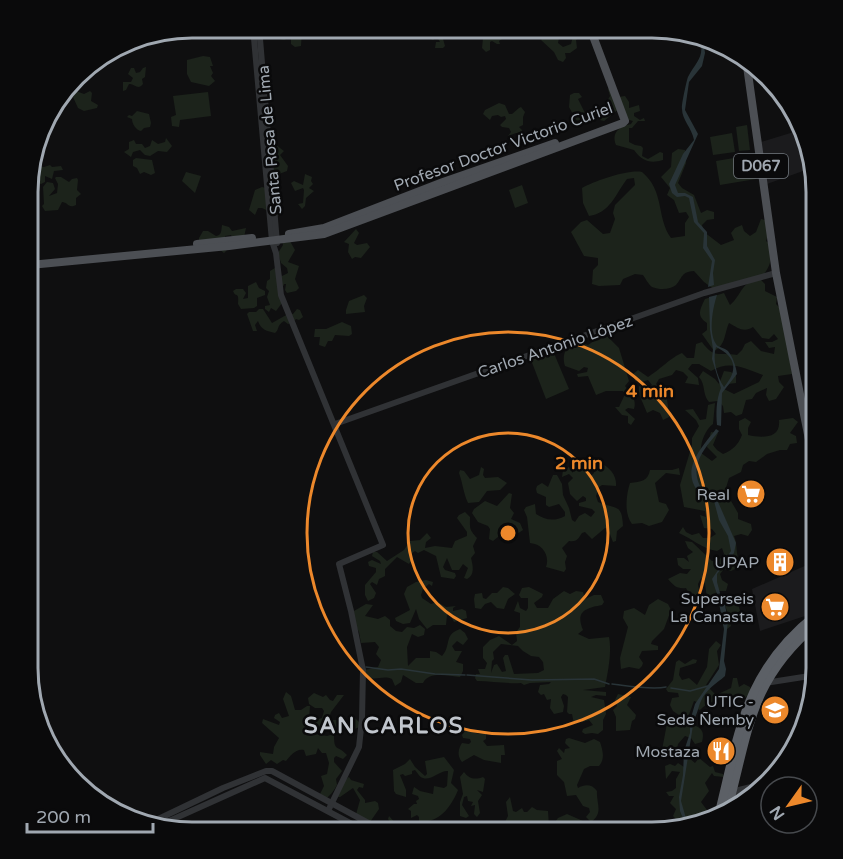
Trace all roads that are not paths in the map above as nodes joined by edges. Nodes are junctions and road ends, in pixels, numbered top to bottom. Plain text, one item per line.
1 (254, 38) edge
2 (260, 38) edge
3 (594, 38) edge
4 (748, 71) edge
5 (275, 238) junction
6 (38, 259) edge
7 (38, 264) edge
8 (776, 273) junction
9 (805, 418) edge
10 (335, 424) junction
11 (805, 625) edge
12 (805, 634) edge
13 (805, 677) edge
14 (765, 683) junction
15 (748, 788) edge
16 (731, 796) junction
17 (730, 800) edge
18 (721, 805) edge
19 (330, 808) junction
20 (159, 819) edge
21 (171, 820) edge
22 (350, 821) edge
23 (361, 821) edge

1 - 5 street
2 - 5 street, Santa Rosa de Lima
3 - 5 main road, Profesor Doctor Victorio Curiel
4 - 8 main road, D067
5 - 6 main road, Profesor Doctor Victorio Curiel
5 - 7 main road, Profesor Doctor Victorio Curiel
5 - 10 street
8 - 9 main road, D067
8 - 10 street, Carlos Antonio López
10 - 19 street
11 - 18 highway
12 - 14 highway
13 - 14 street
14 - 16 highway
15 - 16 street
16 - 17 highway
19 - 20 street
19 - 21 street
19 - 22 street
19 - 23 street

